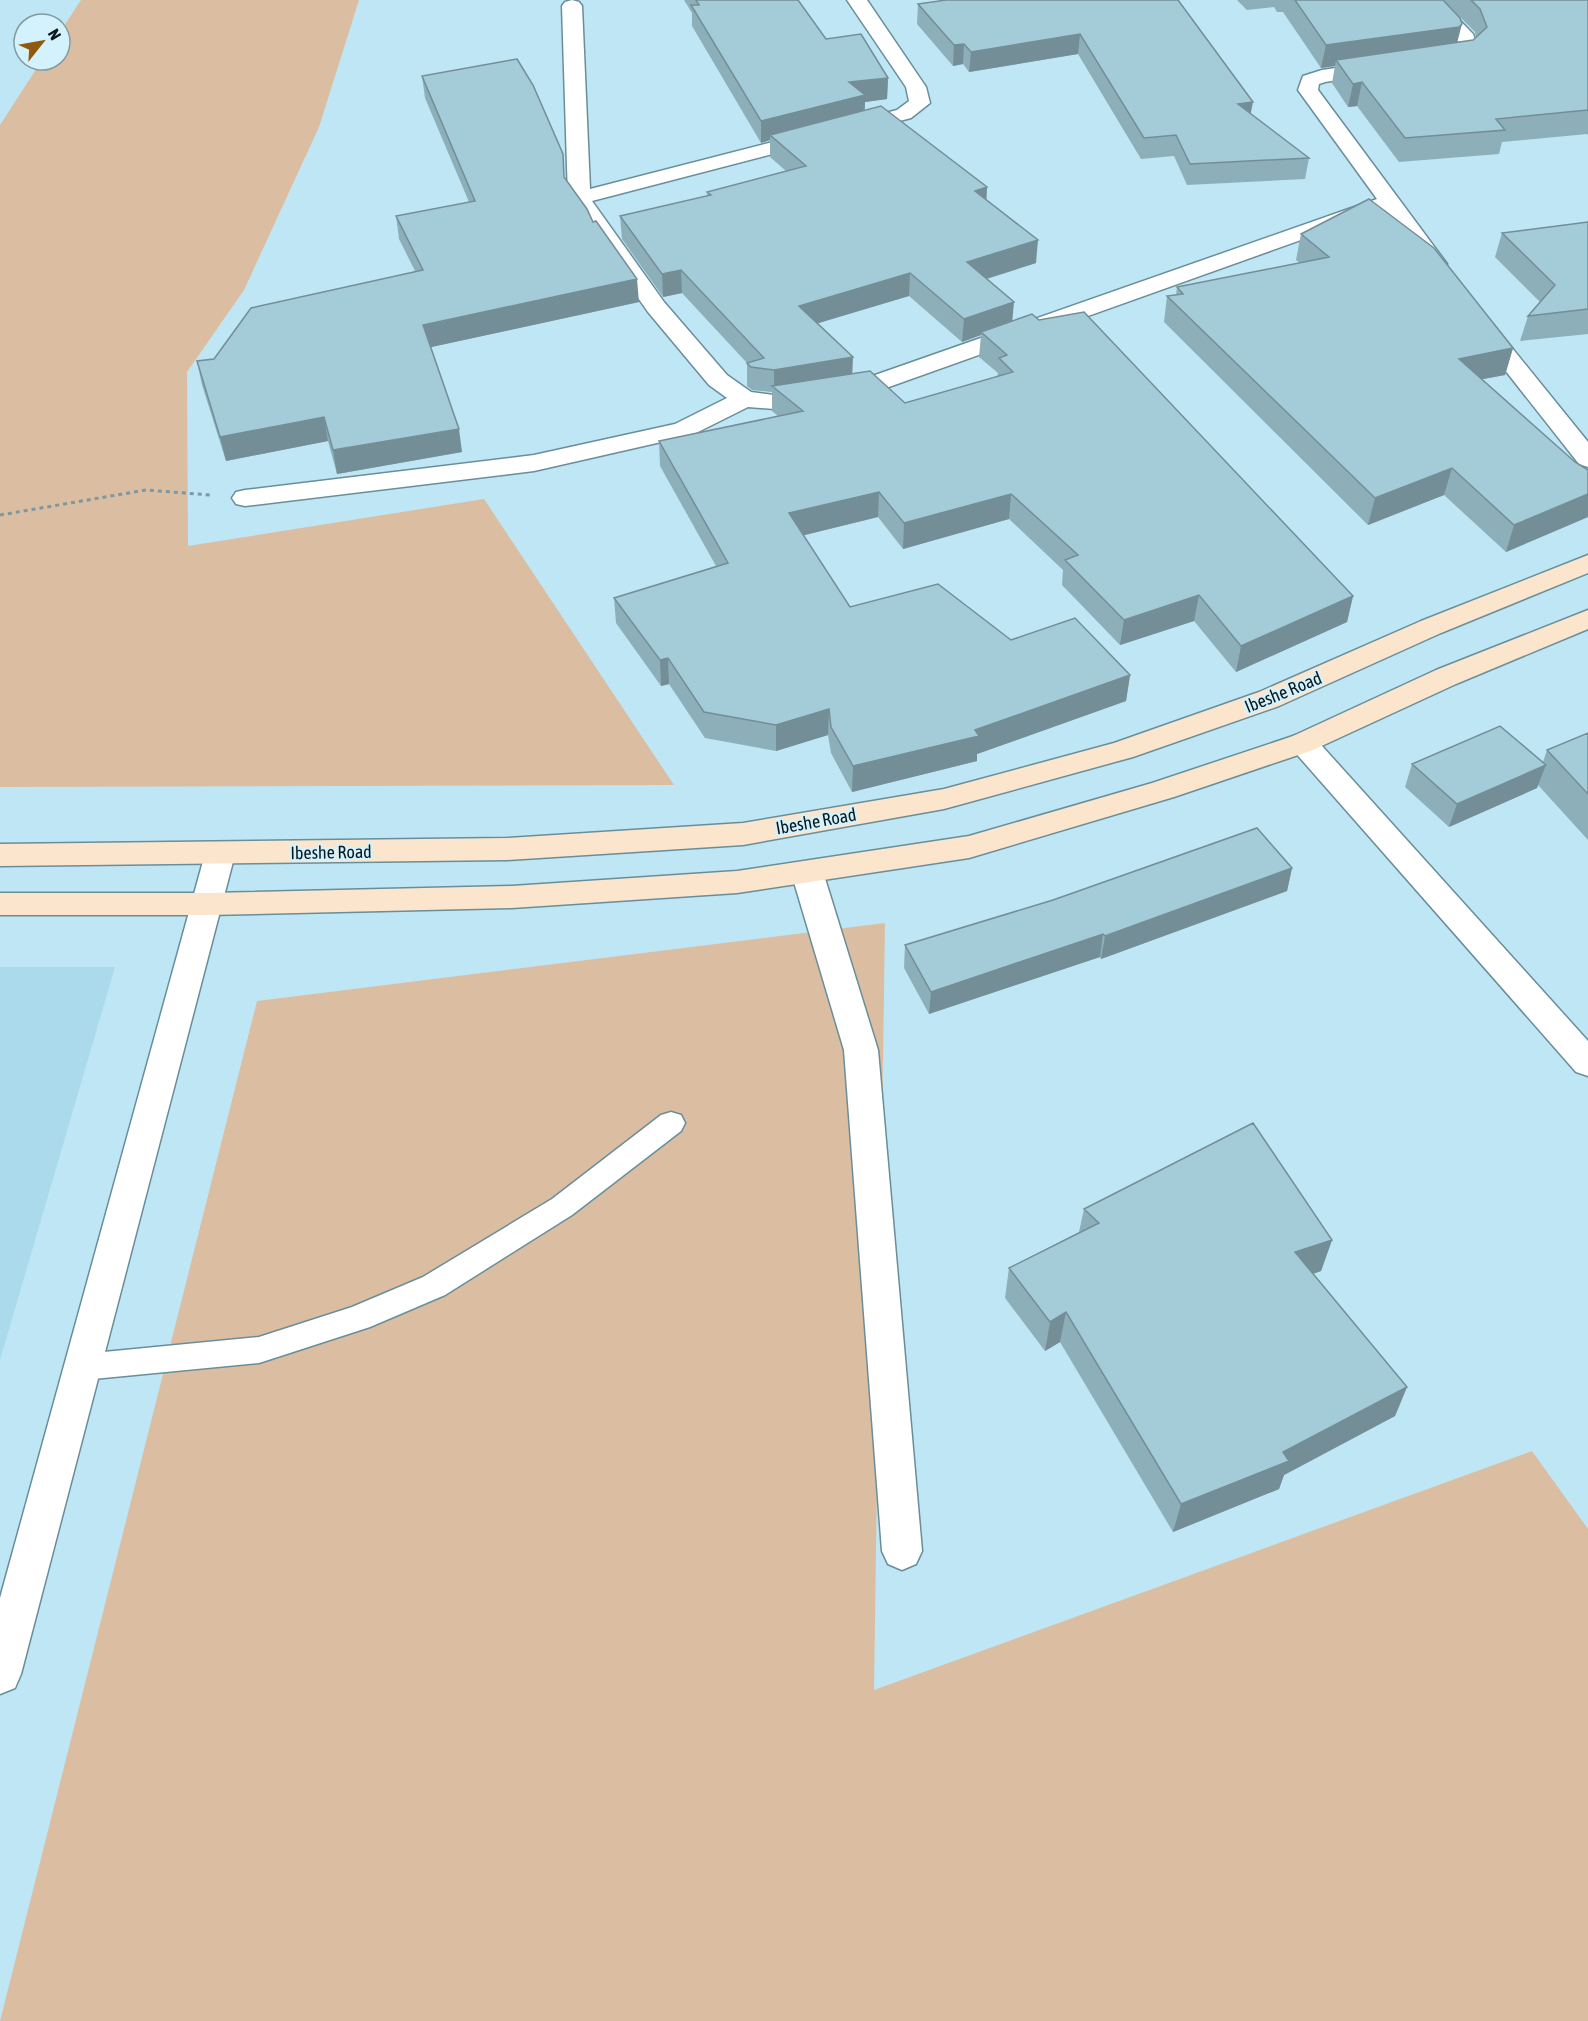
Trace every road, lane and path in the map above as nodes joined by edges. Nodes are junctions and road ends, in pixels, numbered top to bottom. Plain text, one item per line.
1 (857, 0) edge
2 (1429, 0) edge
3 (572, 6) dead end
4 (1414, 63) edge
5 (1391, 66) edge
6 (579, 198) junction
7 (1388, 202) junction
8 (1446, 278) edge
9 (1468, 306) edge
10 (744, 399) junction
11 (1588, 459) edge
12 (245, 498) joint
13 (0, 516) edge
14 (1588, 563) edge
15 (1588, 619) edge
16 (1303, 742) junction
17 (220, 854) junction
18 (0, 855) edge
19 (807, 872) junction
20 (0, 904) edge
21 (208, 904) junction
22 (1588, 1063) edge
23 (671, 1123) dead end
24 (83, 1367) junction
25 (902, 1551) dead end
26 (0, 1674) edge

1 - 6 street
2 - 4 street
3 - 6 street
5 - 7 street
6 - 10 street
7 - 8 street
7 - 10 street
9 - 11 street
10 - 12 street
12 - 13 path
14 - 17 main road, Ibeshe Road
15 - 16 main road
16 - 19 main road
16 - 22 street
17 - 18 main road, Ibeshe Road
17 - 21 street
19 - 21 main road
19 - 25 street
20 - 21 main road
21 - 24 street
23 - 24 lane
24 - 26 street

